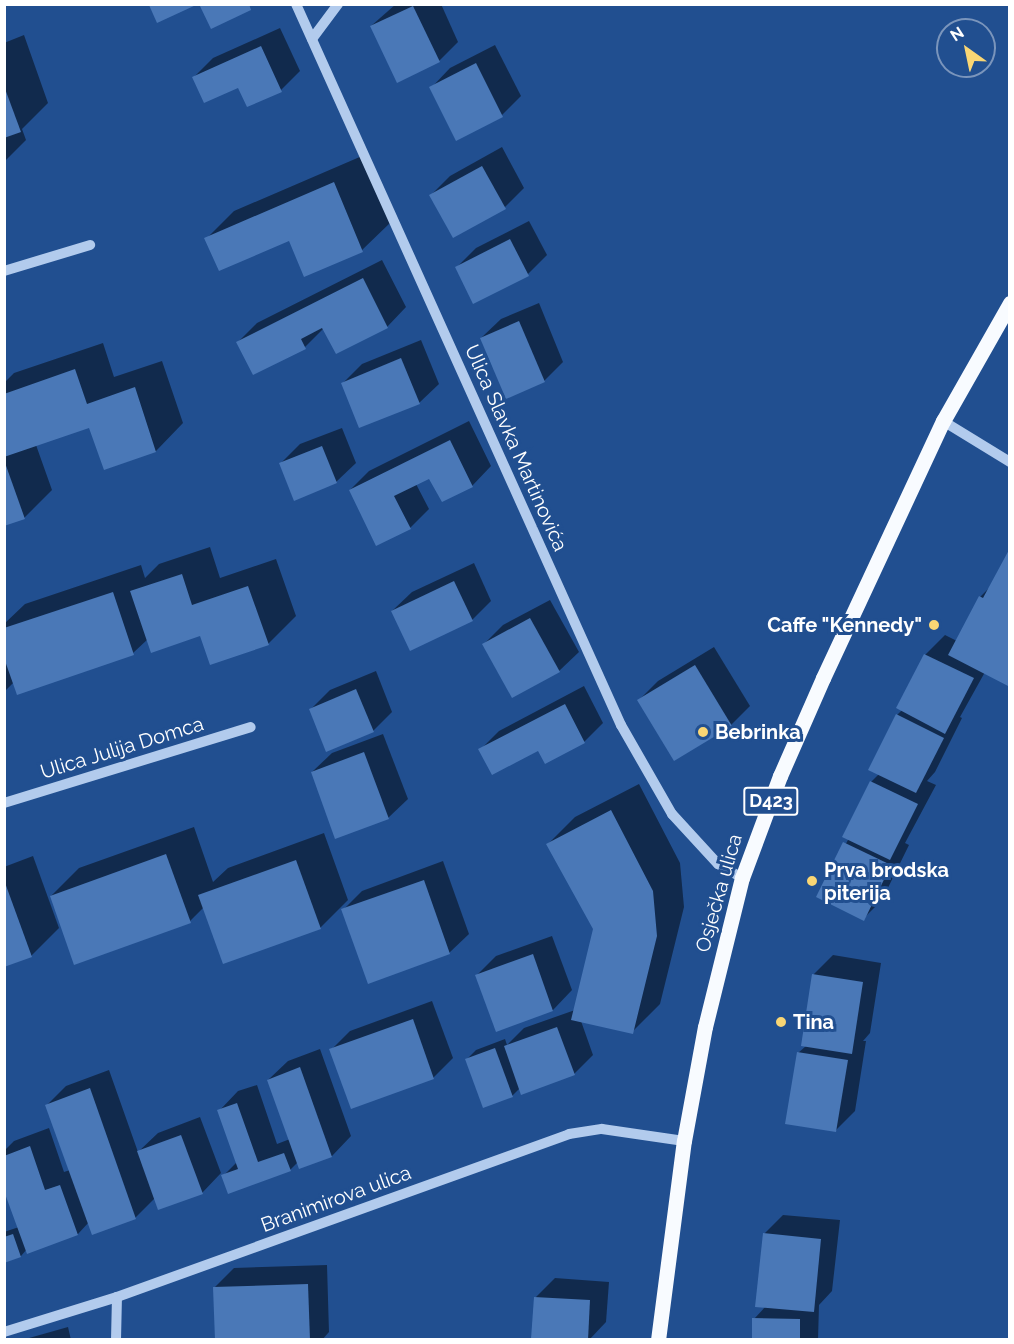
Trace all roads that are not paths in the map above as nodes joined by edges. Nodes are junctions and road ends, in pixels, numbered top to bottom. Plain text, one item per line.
1 (296, 4) edge
2 (338, 4) edge
3 (312, 39) junction
4 (90, 244) dead end
5 (4, 271) edge
6 (1010, 303) edge
7 (943, 421) junction
8 (1010, 462) edge
9 (251, 727) dead end
10 (4, 803) edge
11 (742, 878) junction
12 (684, 1141) junction
13 (117, 1297) junction
14 (4, 1332) edge
15 (116, 1340) edge
16 (658, 1340) edge

1 - 3 street, Ulica Slavka Martinovića
2 - 3 street
3 - 11 street, Ulica Slavka Martinovića
4 - 5 street
6 - 7 main road, Osječka ulica / D423
7 - 8 street
7 - 11 main road, Osječka ulica / D423
9 - 10 street, Ulica Julija Domca
11 - 12 main road, Osječka ulica / D423
12 - 13 street, Branimirova ulica
12 - 16 main road, Osječka ulica / D423
13 - 14 street, Branimirova ulica
13 - 15 street

